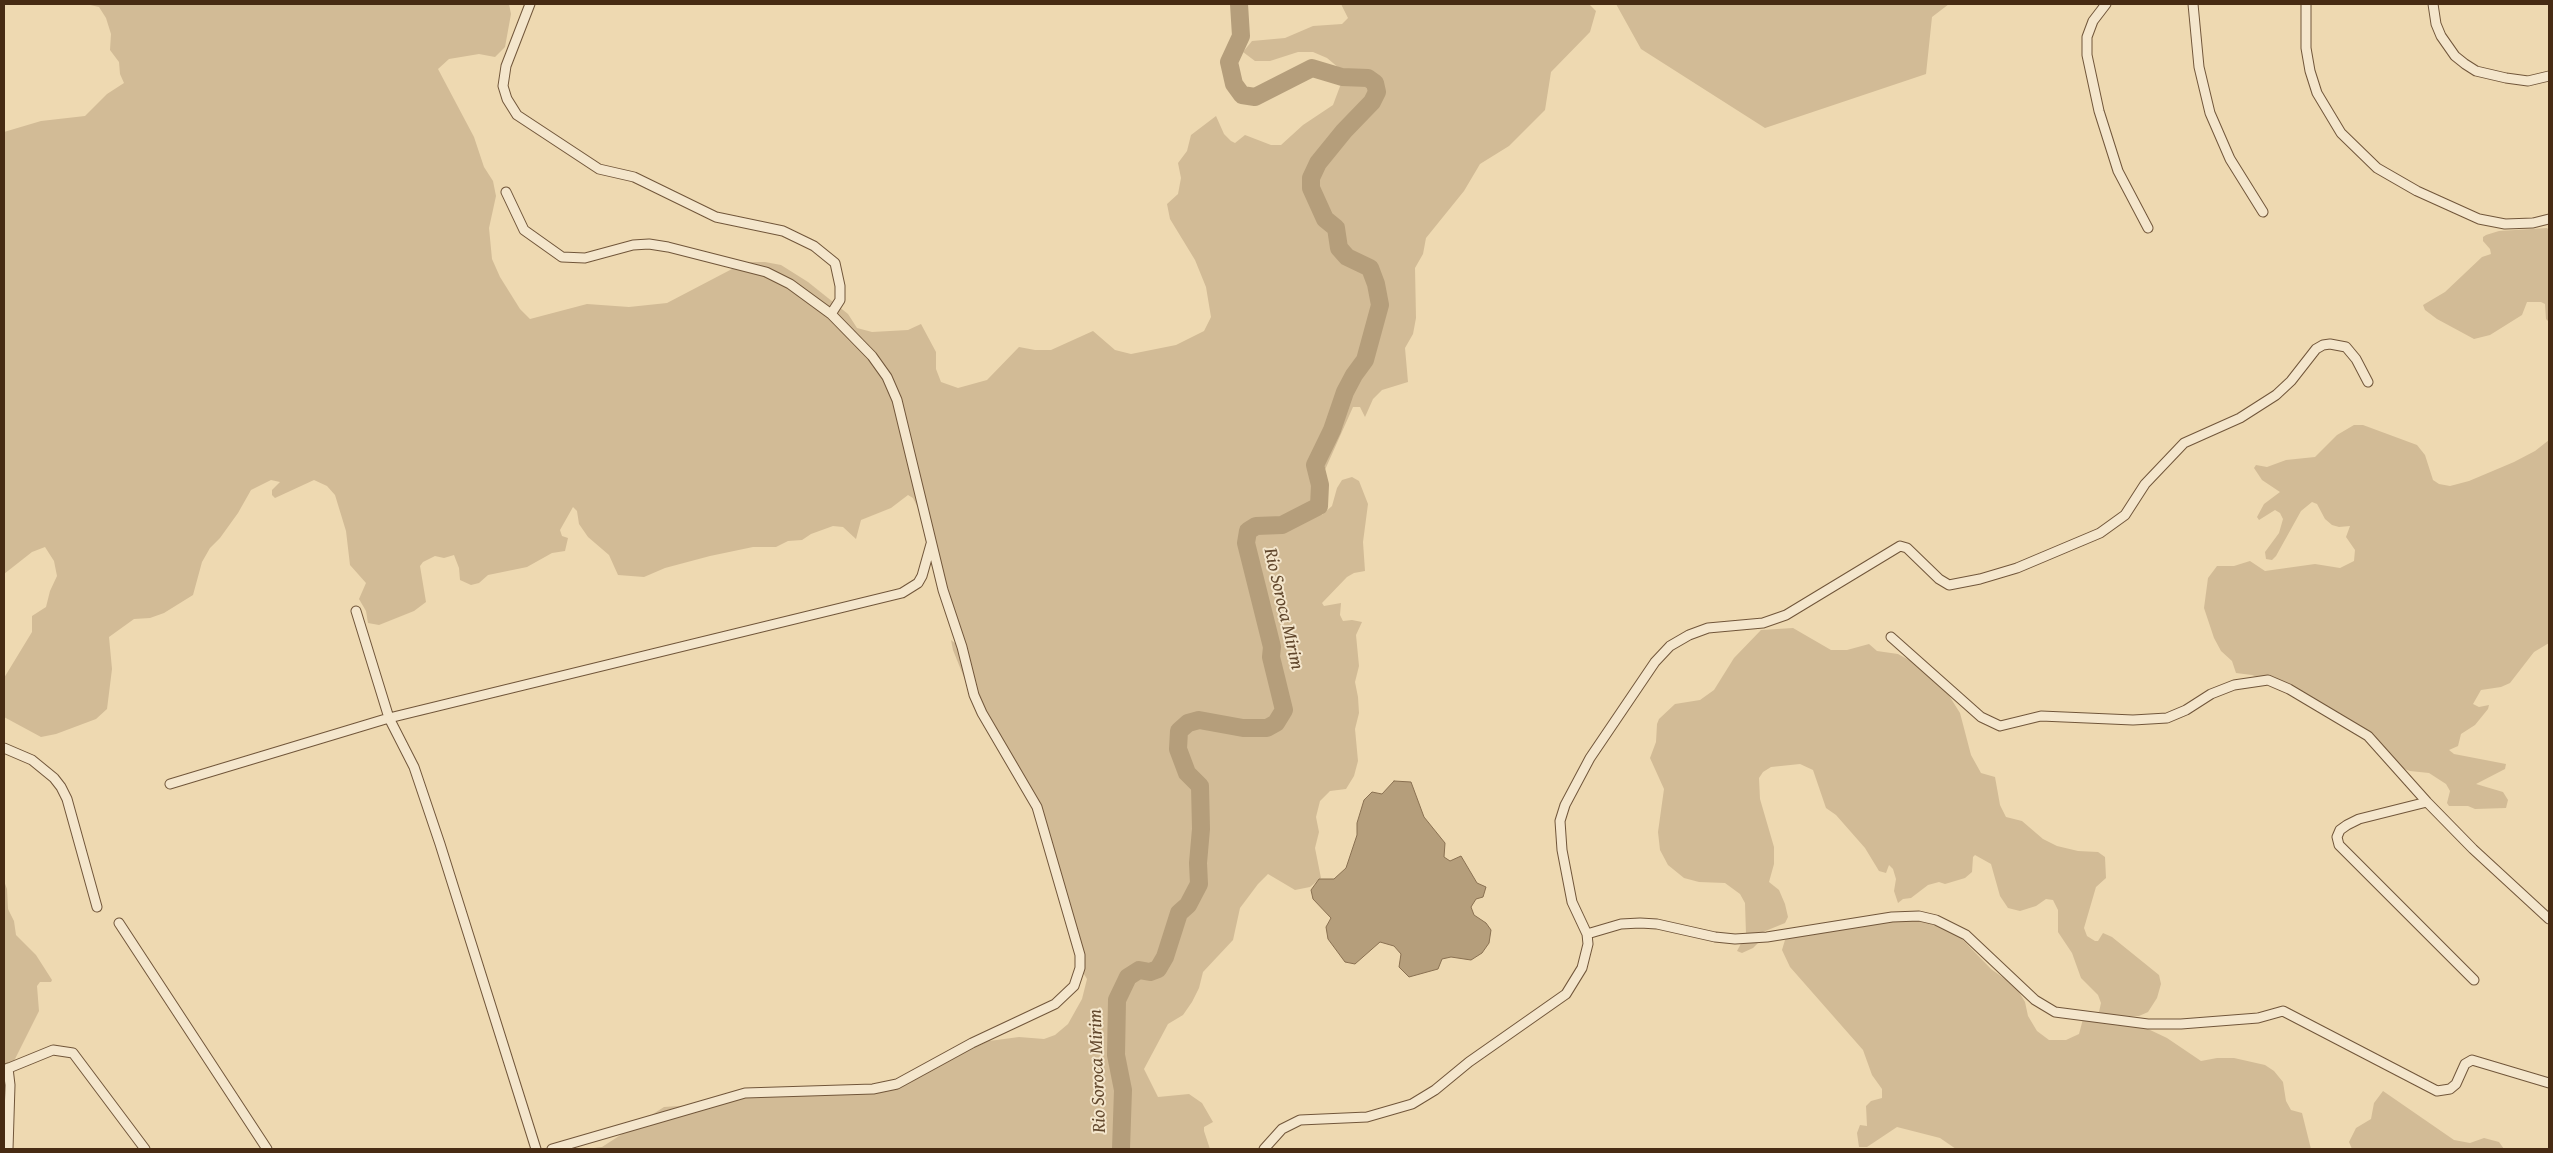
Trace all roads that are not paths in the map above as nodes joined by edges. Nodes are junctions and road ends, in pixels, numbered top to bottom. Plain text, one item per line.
1 (530, 4) edge
2 (2106, 4) edge
3 (2193, 4) edge
4 (2306, 4) edge
5 (2433, 4) edge
6 (2549, 76) edge
7 (506, 192) dead end
8 (2263, 212) dead end
9 (2549, 219) edge
10 (2148, 228) dead end
11 (830, 314) junction
12 (2368, 382) dead end
13 (931, 541) junction
14 (356, 612) dead end
15 (1891, 637) dead end
16 (388, 718) junction
17 (4, 748) edge
18 (170, 784) dead end
19 (2427, 802) junction
20 (97, 908) dead end
21 (2549, 919) edge
22 (119, 923) dead end
23 (1587, 934) junction
24 (2474, 980) dead end
25 (6, 1069) edge
26 (2549, 1083) edge
27 (8, 1149) edge
28 (145, 1149) edge
29 (268, 1149) edge
30 (536, 1149) edge
31 (552, 1149) edge
32 (1264, 1149) edge

1 - 11 street
2 - 10 street
3 - 8 street
4 - 9 street
5 - 6 street
7 - 11 street
11 - 13 street
12 - 23 street
13 - 16 street
13 - 31 street
14 - 16 street
15 - 19 street
16 - 18 street
16 - 30 street
17 - 20 street
19 - 21 street
19 - 24 street
22 - 29 street
23 - 26 street
23 - 32 street
25 - 27 street
25 - 28 street

